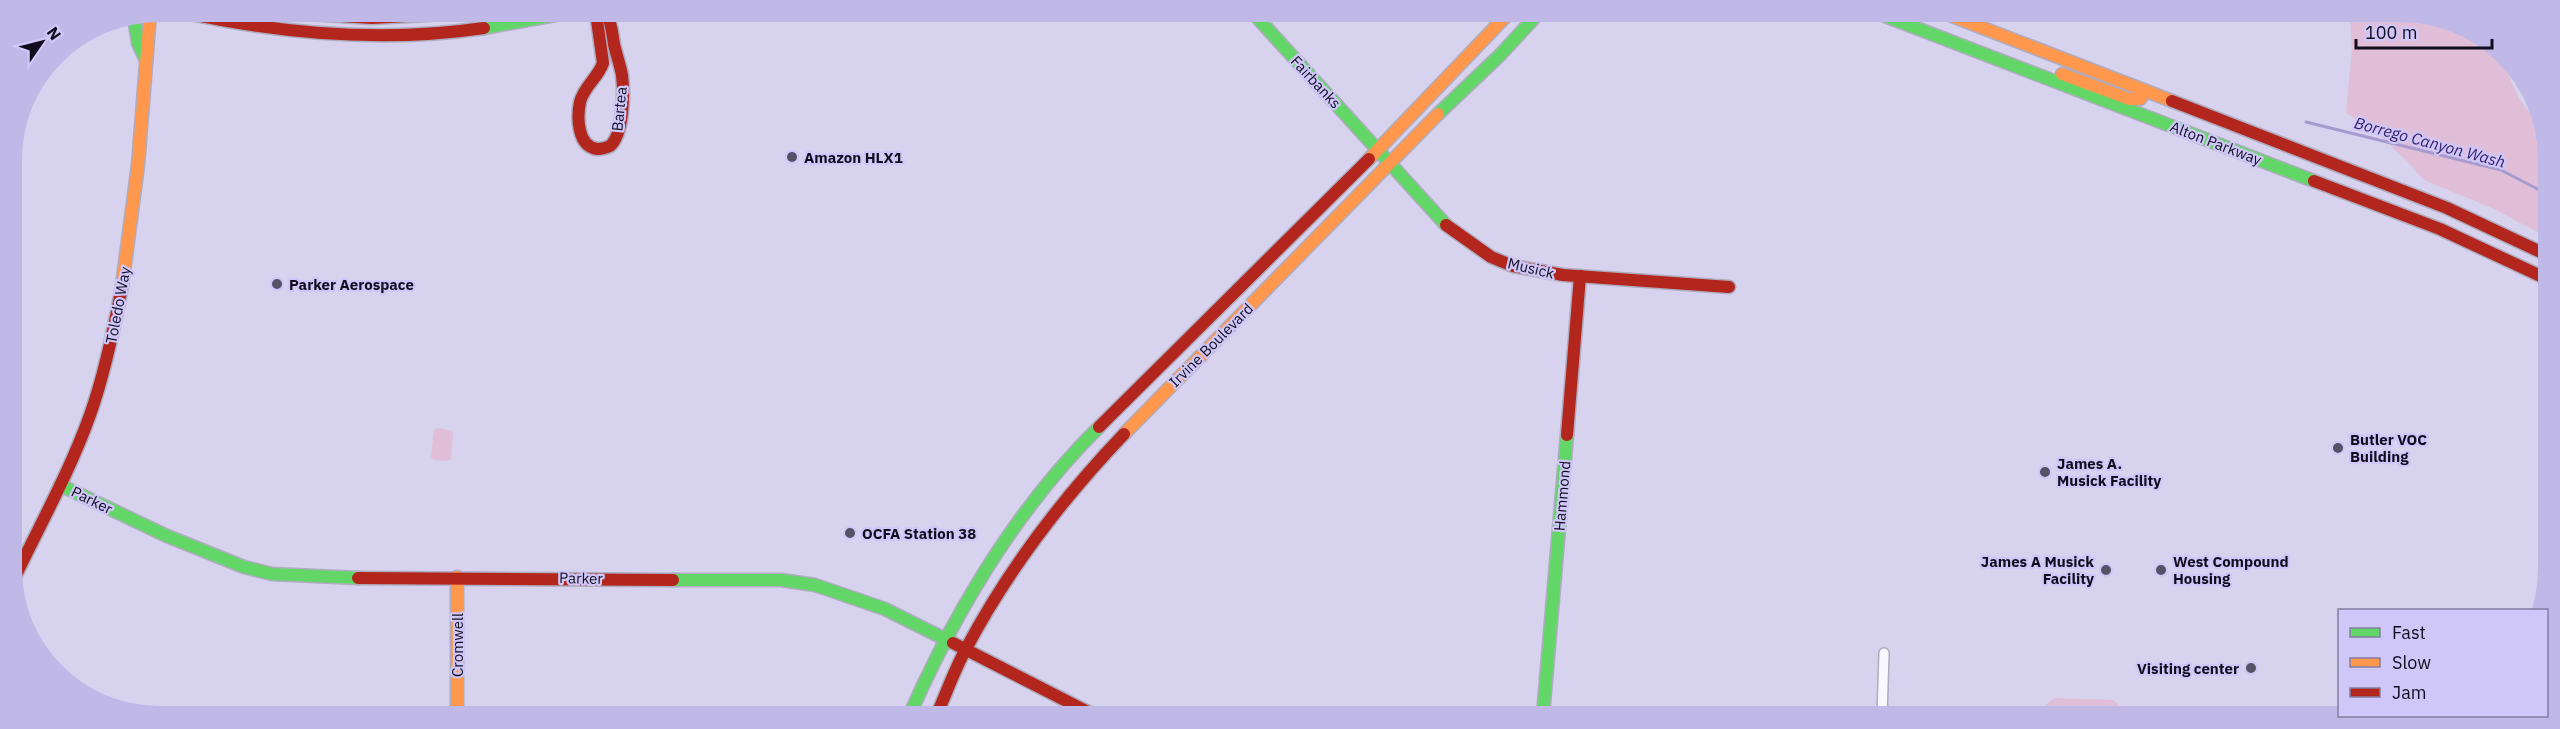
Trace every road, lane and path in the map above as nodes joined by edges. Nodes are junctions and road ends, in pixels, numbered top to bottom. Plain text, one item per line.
1 (230, 22) edge
2 (528, 22) edge
3 (594, 22) edge
4 (608, 22) edge
5 (1261, 22) edge
6 (1265, 22) edge
7 (1500, 22) edge
8 (1530, 22) edge
9 (1901, 22) edge
10 (1968, 22) edge
11 (149, 23) edge
12 (135, 25) edge
13 (1263, 25) junction
14 (146, 60) junction
15 (2019, 67) junction
16 (2146, 91) junction
17 (1378, 150) junction
18 (1391, 165) junction
19 (2538, 251) edge
20 (2538, 275) edge
21 (1580, 276) junction
22 (1729, 287) dead end
23 (60, 485) junction
24 (22, 563) edge
25 (457, 577) junction
26 (945, 638) junction
27 (966, 648) junction
28 (1884, 653) dead end
29 (457, 706) edge
30 (914, 706) edge
31 (941, 706) edge
32 (1077, 706) edge
33 (1544, 706) edge
34 (1882, 706) edge

1 - 2 main road
3 - 4 main road, Bartea
5 - 13 main road, Fairbanks
6 - 13 street
7 - 17 main road, Irvine Boulevard
8 - 18 main road, Irvine Boulevard
9 - 15 main road, Alton Parkway
10 - 16 main road, Alton Parkway
11 - 14 main road, Toledo Way
12 - 14 main road
13 - 17 main road, Fairbanks
14 - 23 main road, Toledo Way
15 - 16 main road
15 - 20 main road, Alton Parkway
16 - 19 main road, Alton Parkway
17 - 18 main road, Musick
17 - 26 main road, Irvine Boulevard
18 - 21 main road, Musick
18 - 27 main road, Irvine Boulevard
21 - 22 main road, Musick
21 - 33 main road, Hammond
23 - 24 main road, Toledo Way
23 - 25 main road, Parker
25 - 26 main road, Parker
25 - 29 main road, Cromwell
26 - 27 main road, Parker
26 - 30 main road, Irvine Boulevard
27 - 31 main road, Irvine Boulevard
27 - 32 main road, Parker
28 - 34 street

